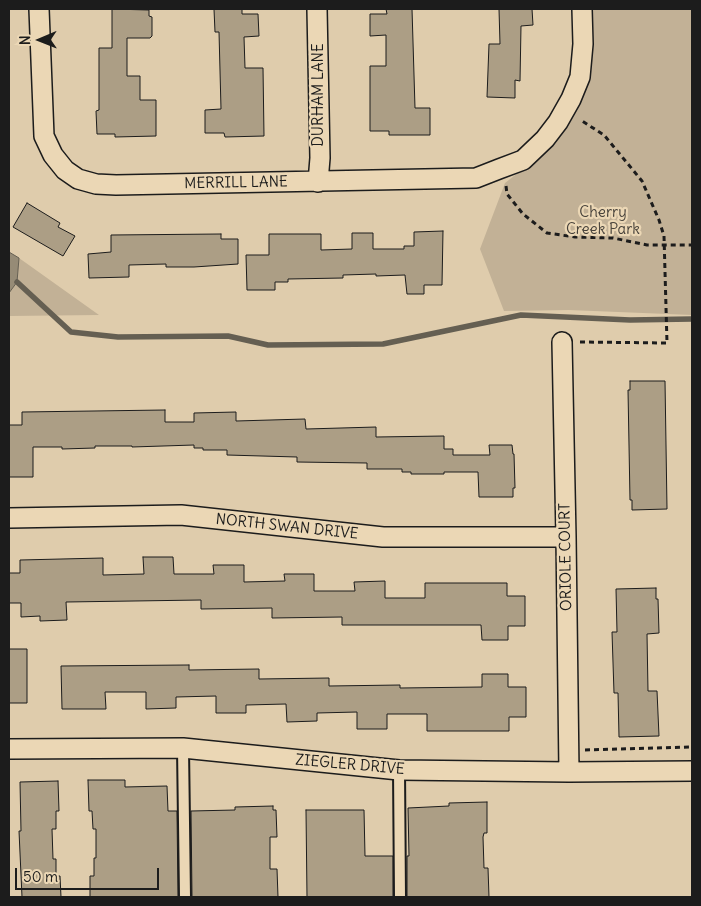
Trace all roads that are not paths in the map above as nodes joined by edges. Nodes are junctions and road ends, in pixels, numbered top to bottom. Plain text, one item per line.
1 (39, 9) edge
2 (318, 9) edge
3 (582, 9) edge
4 (318, 182) junction
5 (562, 342) road end
6 (9, 518) edge
7 (566, 537) junction
8 (183, 748) junction
9 (9, 749) edge
10 (398, 770) junction
11 (692, 771) edge
12 (569, 772) junction
13 (185, 897) edge
14 (400, 897) edge

1 - 4 street, MERRILL LANE
2 - 4 street, DURHAM LANE
3 - 4 street, MERRILL LANE
5 - 7 street, ORIOLE COURT
6 - 7 street, NORTH SWAN DRIVE
7 - 12 street, ORIOLE COURT
8 - 9 street, ZIEGLER DRIVE
8 - 10 street, ZIEGLER DRIVE
8 - 13 lane
10 - 12 street, ZIEGLER DRIVE
10 - 14 lane
11 - 12 street, ZIEGLER DRIVE

